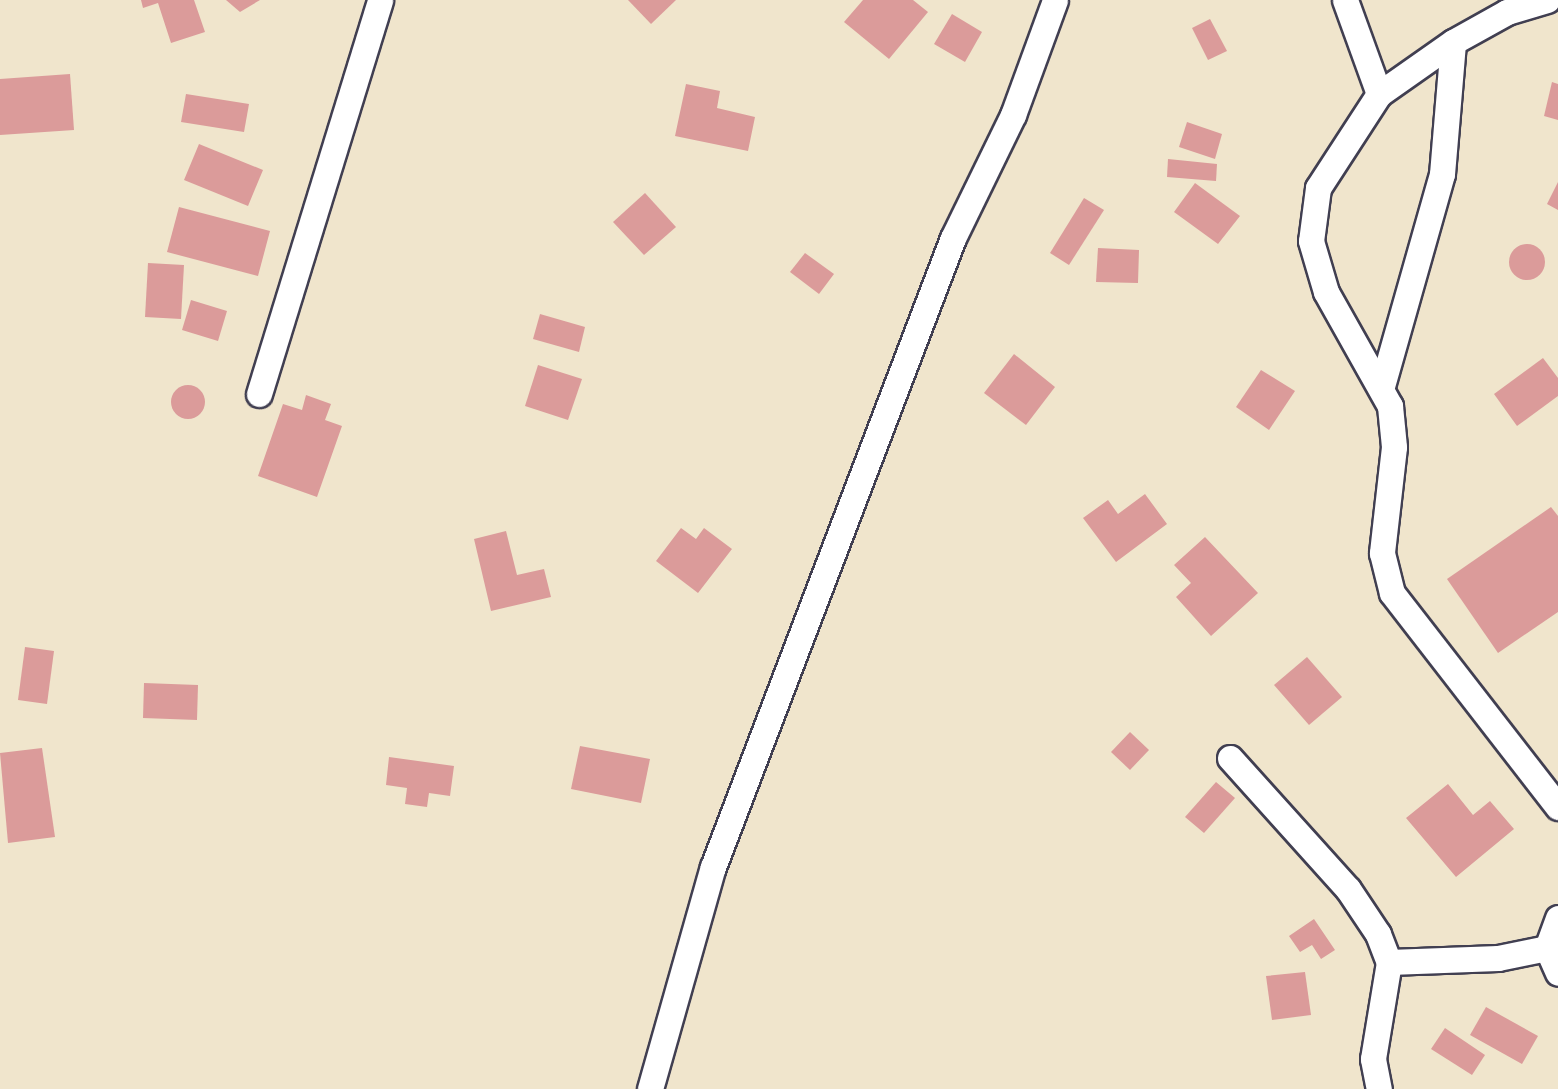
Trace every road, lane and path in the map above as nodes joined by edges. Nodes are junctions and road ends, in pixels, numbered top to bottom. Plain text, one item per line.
1 (380, 0) edge
2 (1055, 0) edge
3 (1345, 0) edge
4 (1547, 0) edge
5 (1452, 42) junction
6 (1380, 94) junction
7 (1382, 386) junction
8 (259, 394) dead end
9 (1230, 758) dead end
10 (1558, 808) edge
11 (1558, 918) edge
12 (1547, 948) junction
13 (1389, 962) junction
14 (1558, 974) edge
15 (650, 1089) edge
16 (1380, 1089) edge

1 - 8 street
2 - 15 street
3 - 6 street
4 - 5 street
5 - 6 street
5 - 7 street
6 - 7 street
7 - 10 street
9 - 13 street
11 - 12 street
12 - 13 street
12 - 14 street
13 - 16 street

